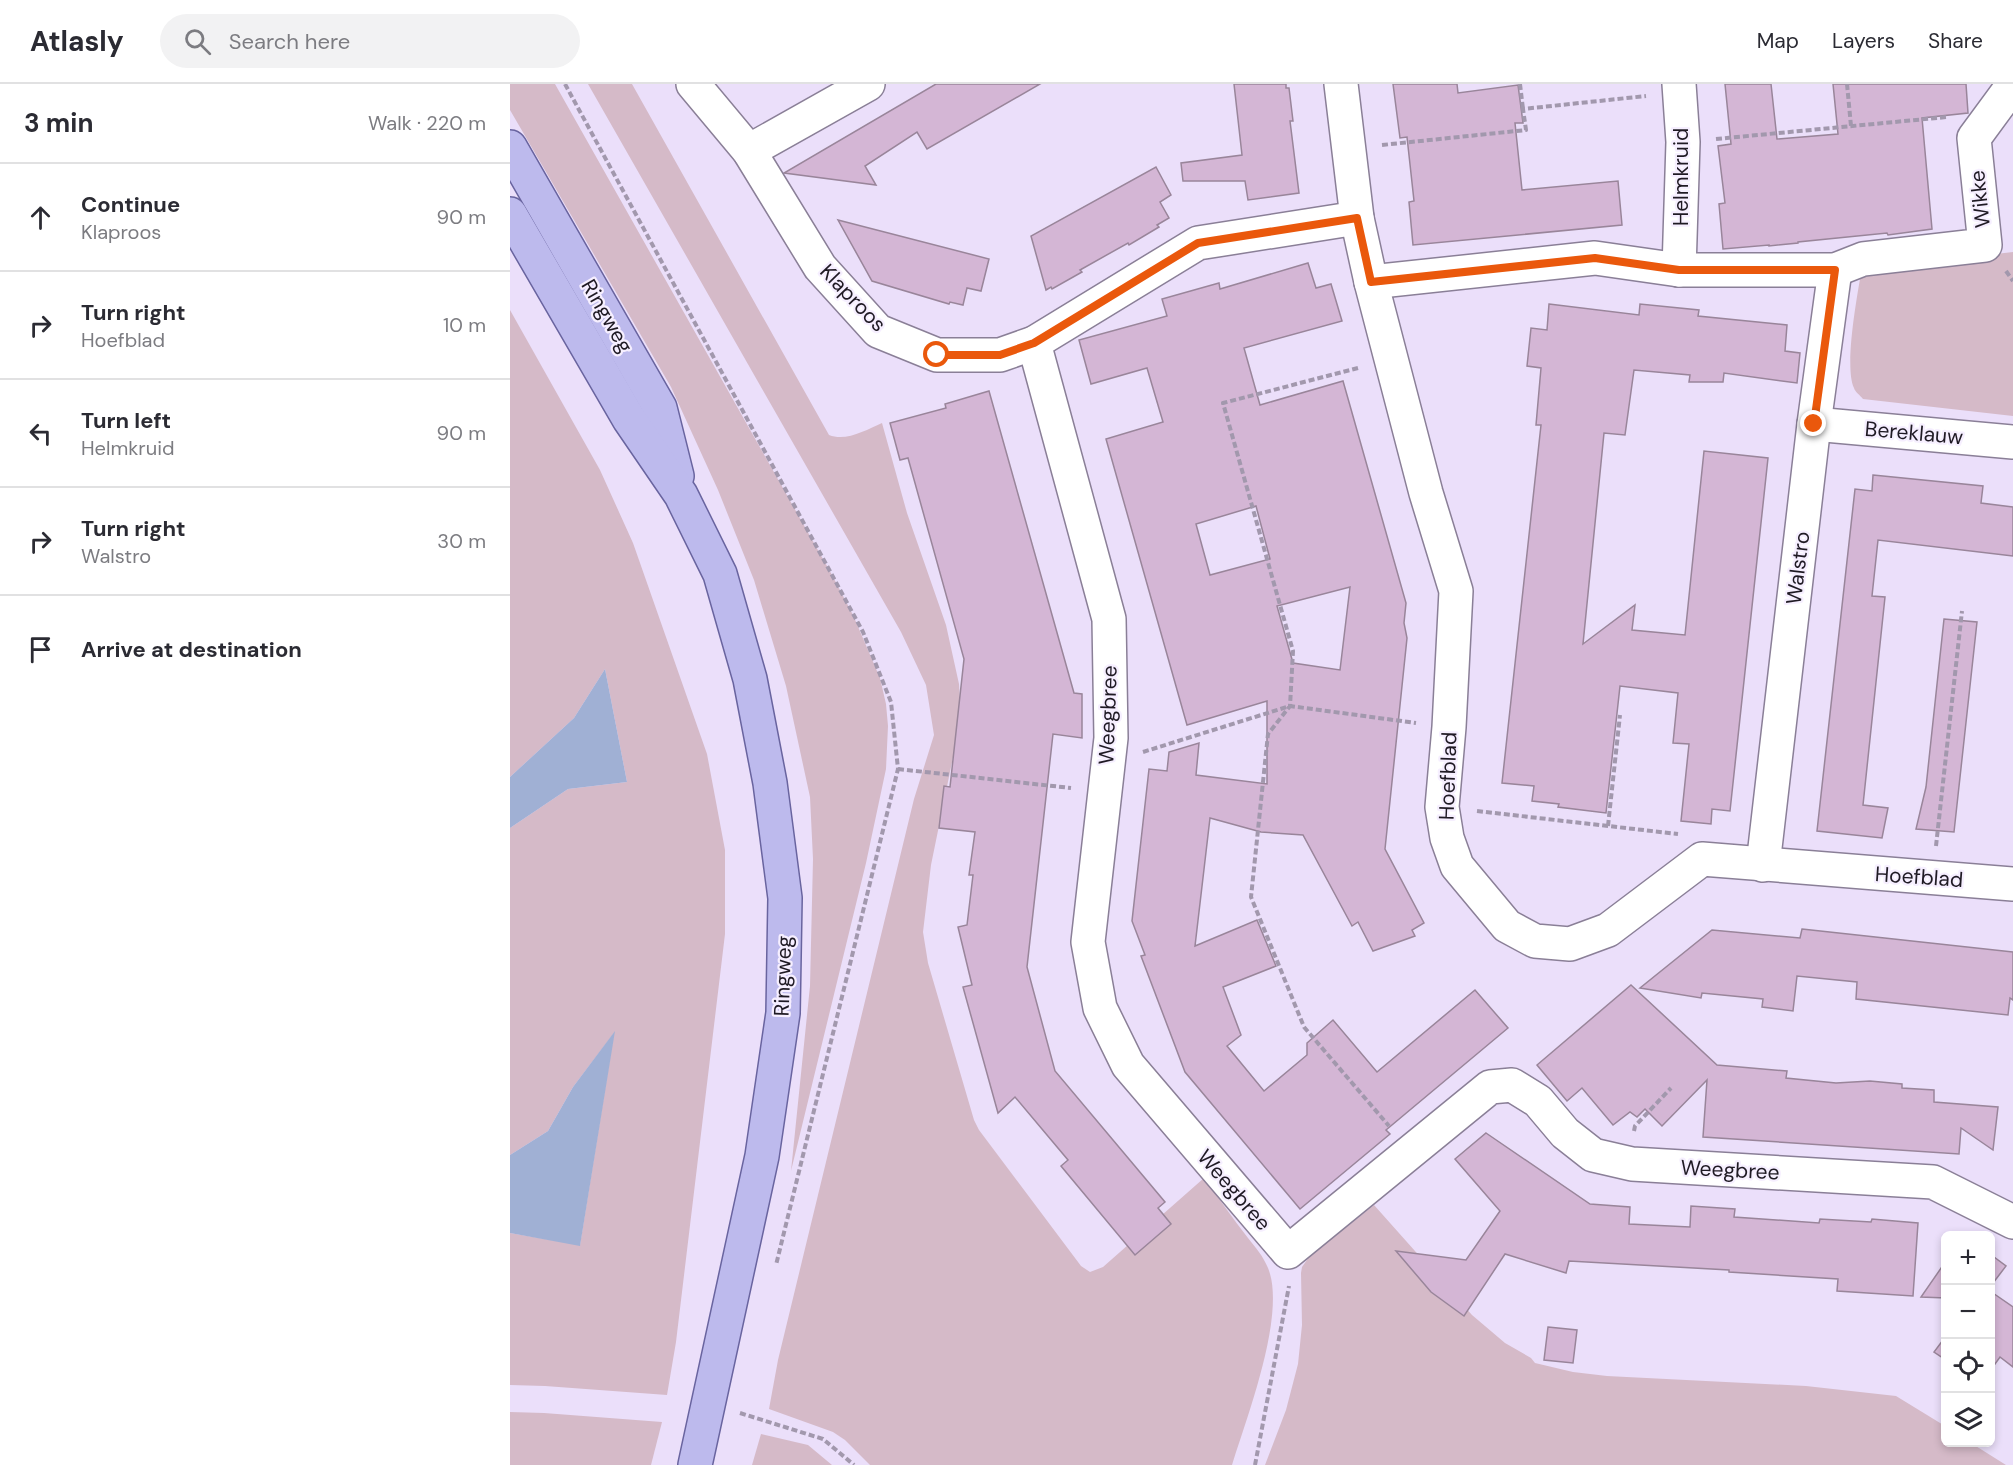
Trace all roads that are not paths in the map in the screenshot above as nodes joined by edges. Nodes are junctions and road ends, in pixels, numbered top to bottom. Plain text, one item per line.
1 (693, 84) edge
2 (868, 84) edge
3 (1341, 84) edge
4 (2013, 85) edge
5 (1679, 88) edge
6 (510, 147) edge
7 (749, 151) junction
8 (510, 214) edge
9 (1357, 218) junction
10 (1679, 270) junction
11 (1835, 270) junction
12 (1371, 282) junction
13 (1034, 343) junction
14 (1814, 424) junction
15 (2013, 442) edge
16 (681, 495) junction
17 (1763, 865) junction
18 (2013, 884) edge
19 (2013, 1222) edge
20 (695, 1465) edge

1 - 7 street, Klaproos
2 - 7 street
3 - 9 street, Hoefblad
4 - 11 street, Wikke
5 - 10 street, Helmkruid
6 - 16 main road, Ringweg
7 - 13 street, Klaproos
8 - 16 main road, Ringweg
9 - 12 street, Hoefblad
9 - 13 street, Klaproos
10 - 11 street
10 - 12 street
11 - 14 street, Walstro
12 - 17 street, Hoefblad
13 - 19 street, Weegbree
14 - 15 street, Bereklauw
14 - 17 street, Walstro
16 - 20 main road, Ringweg
17 - 18 street, Hoefblad

